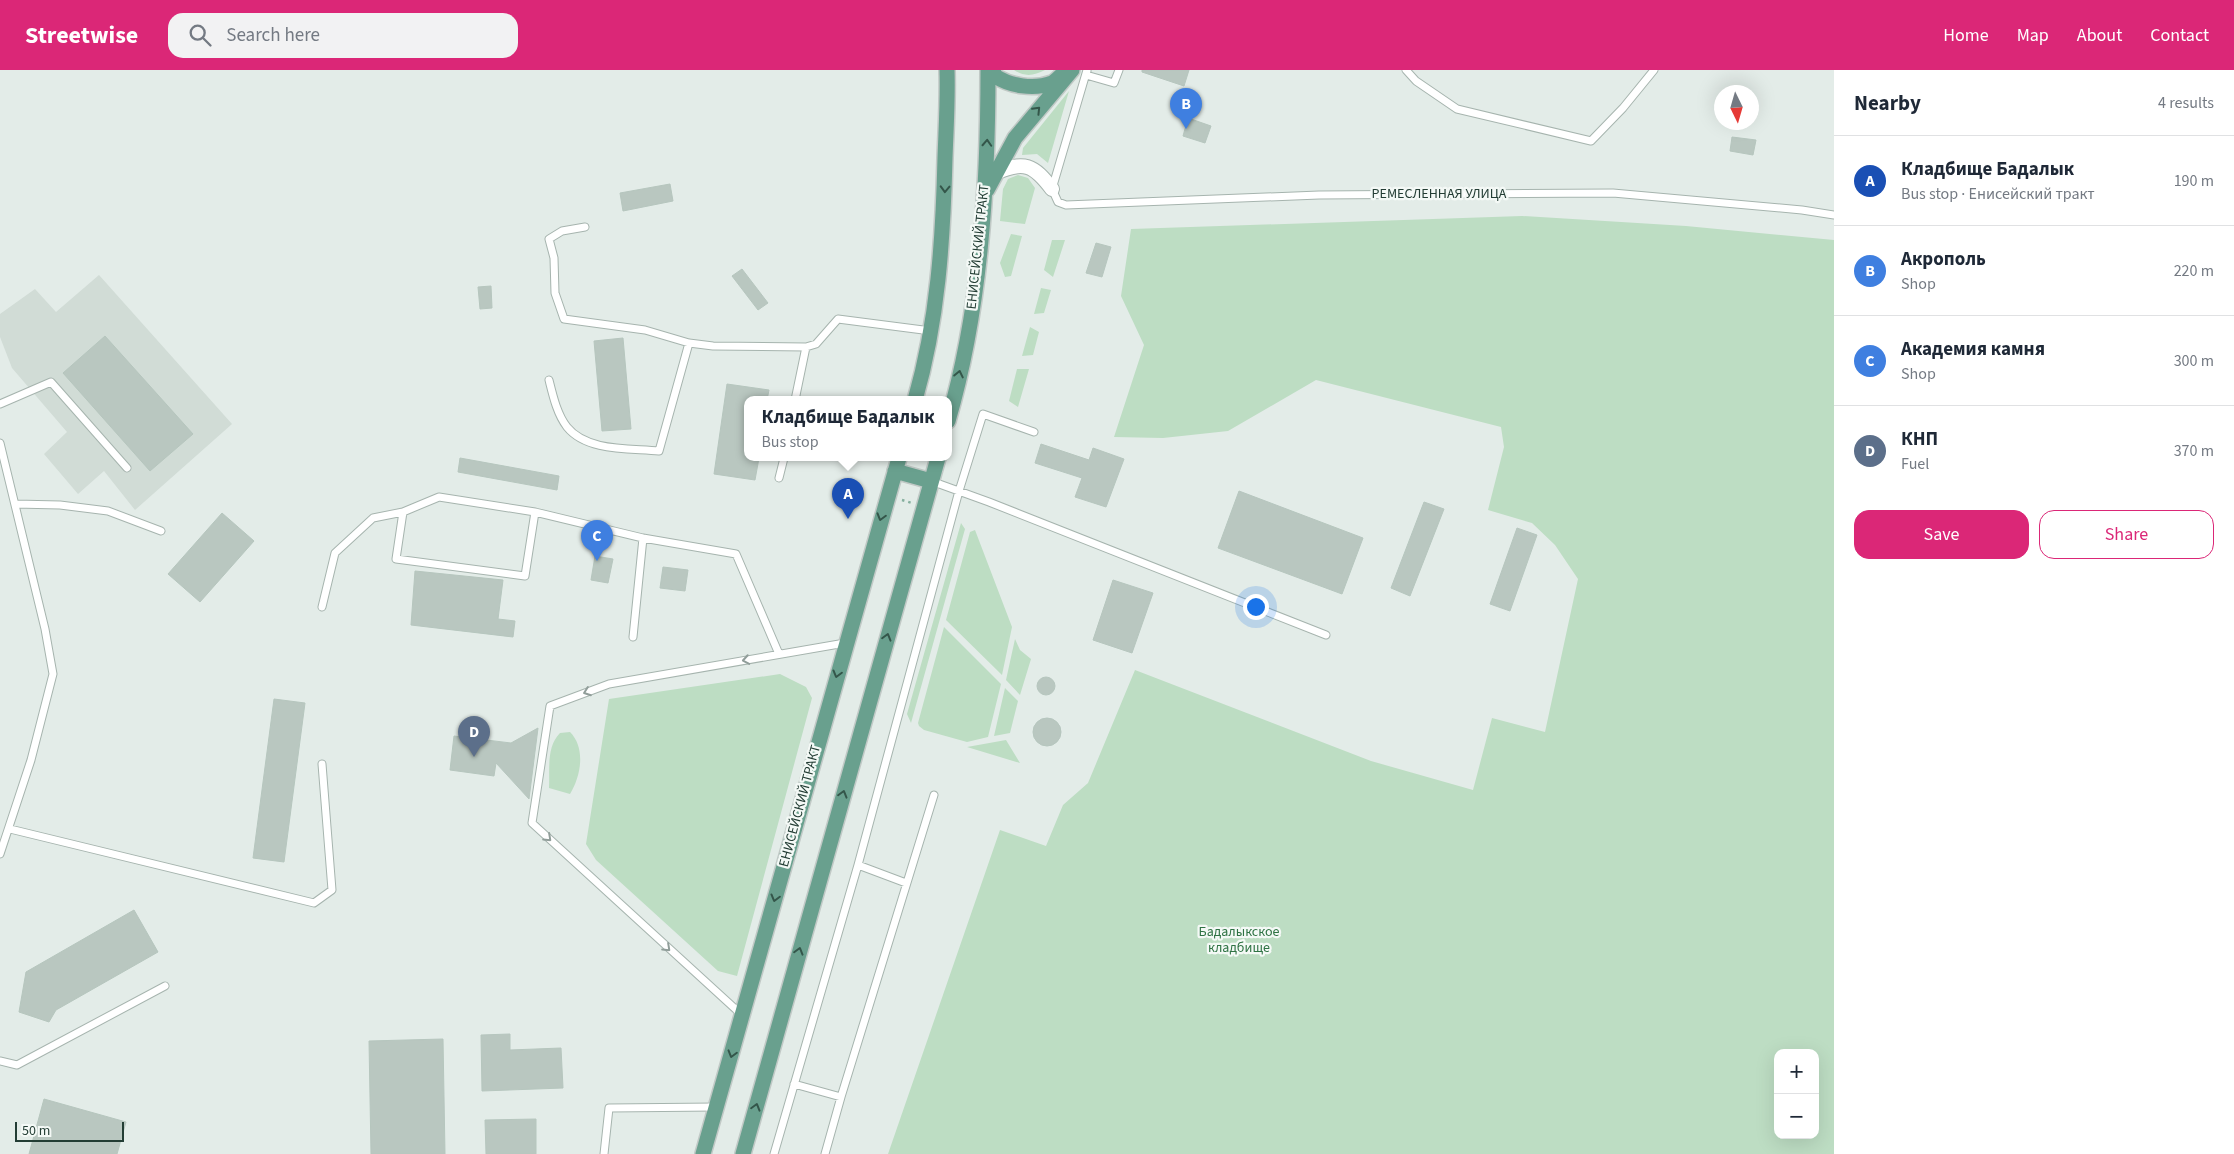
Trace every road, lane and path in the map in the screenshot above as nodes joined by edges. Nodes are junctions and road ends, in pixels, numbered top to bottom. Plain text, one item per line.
1 (947, 70) edge
2 (988, 70) edge
3 (993, 70) edge
4 (1067, 70) edge
5 (1118, 70) edge
6 (1406, 70) edge
7 (1654, 70) edge
8 (1082, 72) edge
9 (995, 173) junction
10 (1052, 189) junction
11 (984, 196) junction
12 (1834, 215) edge
13 (586, 227) dead end
14 (931, 331) junction
15 (689, 343) junction
16 (806, 347) junction
17 (549, 380) dead end
18 (796, 396) edge
19 (916, 396) edge
20 (0, 404) edge
21 (952, 404) edge
22 (1034, 432) dead end
23 (0, 443) edge
24 (783, 461) edge
25 (937, 461) edge
26 (897, 464) edge
27 (127, 468) dead end
28 (779, 478) dead end
29 (931, 482) junction
30 (959, 491) junction
31 (902, 500) dead end
32 (15, 504) junction
33 (916, 504) dead end
34 (403, 512) junction
35 (535, 512) junction
36 (161, 531) dead end
37 (643, 538) junction
38 (322, 607) dead end
39 (1326, 635) dead end
40 (633, 637) dead end
41 (846, 642) junction
42 (779, 654) junction
43 (322, 764) dead end
44 (934, 795) dead end
45 (10, 829) junction
46 (0, 854) edge
47 (858, 865) junction
48 (906, 883) junction
49 (165, 986) dead end
50 (743, 1016) junction
51 (0, 1061) edge
52 (794, 1084) junction
53 (840, 1097) junction
54 (716, 1107) junction
55 (604, 1154) edge
56 (703, 1154) edge
57 (743, 1154) edge
58 (774, 1154) edge
59 (825, 1154) edge

1 -> 14 main road
11 -> 2 main road, ЕНИСЕЙСКИЙ ТРАКТ
3 - 4 main road
5 - 8 lane
6 - 7 lane
9 -> 8 main road
8 - 10 lane
9 - 10 street
9 - 11 main road
10 - 12 lane, РЕМЕСЛЕННАЯ УЛИЦА
21 -> 11 main road, ЕНИСЕЙСКИЙ ТРАКТ
13 - 15 lane
14 - 16 lane
14 - 19 main road
15 - 16 lane
15 - 17 lane
16 - 18 lane
20 - 27 lane
22 - 30 lane
23 - 32 lane
24 - 28 lane
25 - 29 main road
26 - 29 main road
26 -> 41 main road, ЕНИСЕЙСКИЙ ТРАКТ
29 - 30 lane
57 -> 29 main road
30 - 39 lane
30 - 47 lane
31 - 33 path
32 - 36 lane
32 - 45 lane
34 - 35 lane
34 - 35 lane
34 - 38 lane
35 - 37 lane
37 - 40 lane
37 - 42 lane
41 - 42 lane
41 -> 50 main road, ЕНИСЕЙСКИЙ ТРАКТ
42 -> 50 lane
43 - 45 lane
44 - 48 lane
45 - 46 lane
47 - 48 lane
47 - 52 lane
48 - 53 lane
49 - 51 lane
50 -> 54 main road, ЕНИСЕЙСКИЙ ТРАКТ
52 - 53 lane
52 - 58 lane
53 - 59 lane
54 - 55 lane
54 - 56 main road, ЕНИСЕЙСКИЙ ТРАКТ

